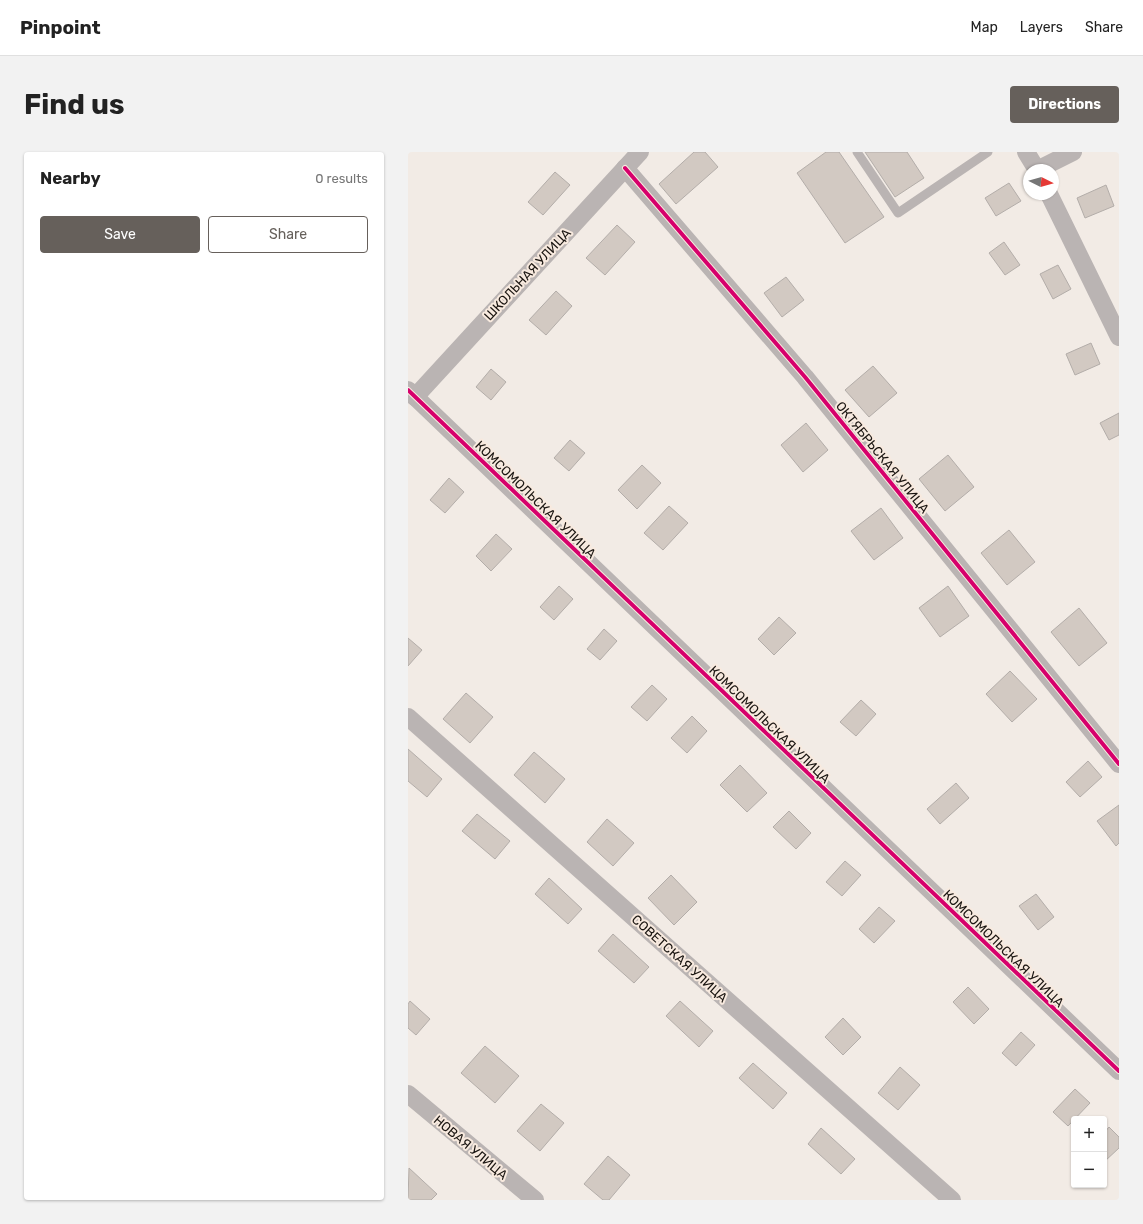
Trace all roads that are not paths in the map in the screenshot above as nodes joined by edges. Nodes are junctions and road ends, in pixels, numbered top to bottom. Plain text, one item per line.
1 (640, 152) edge
2 (856, 152) edge
3 (988, 152) edge
4 (1026, 152) edge
5 (1073, 152) edge
6 (1033, 164) edge
7 (1049, 164) edge
8 (625, 168) junction
9 (1052, 200) edge
10 (1119, 337) edge
11 (411, 394) edge
12 (408, 717) edge
13 (1119, 764) edge
14 (1119, 1071) edge
15 (408, 1094) edge
16 (535, 1200) edge
17 (952, 1200) edge

1 - 8 street, ШКОЛЬНАЯ УЛИЦА
2 - 3 lane
4 - 6 street
5 - 7 street
8 - 11 street, ШКОЛЬНАЯ УЛИЦА
8 - 13 street, ОКТЯБРЬСКАЯ УЛИЦА
9 - 10 street
11 - 14 street, КОМСОМОЛЬСКАЯ УЛИЦА
12 - 17 street, СОВЕТСКАЯ УЛИЦА
15 - 16 street, НОВАЯ УЛИЦА

